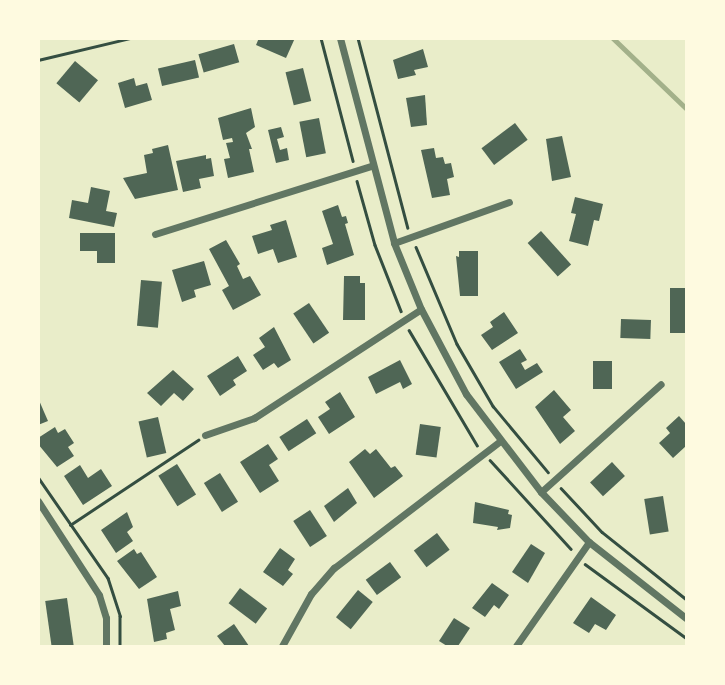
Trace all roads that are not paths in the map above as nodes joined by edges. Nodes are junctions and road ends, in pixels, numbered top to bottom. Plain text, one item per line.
1 (340, 38) edge
2 (371, 166) junction
3 (509, 202) dead end
4 (155, 234) dead end
5 (394, 243) junction
6 (421, 309) junction
7 (661, 384) dead end
8 (205, 435) road end
9 (499, 442) junction
10 (541, 492) junction
11 (38, 500) edge
12 (589, 542) junction
13 (687, 618) edge
14 (106, 646) edge
15 (282, 646) edge
16 (516, 646) edge

1 - 2 street
2 - 4 street
2 - 5 street
3 - 5 street
5 - 6 street
6 - 8 street
6 - 9 street
7 - 10 street
9 - 10 street
9 - 15 street
10 - 12 street
11 - 14 street
12 - 13 street
12 - 16 street

